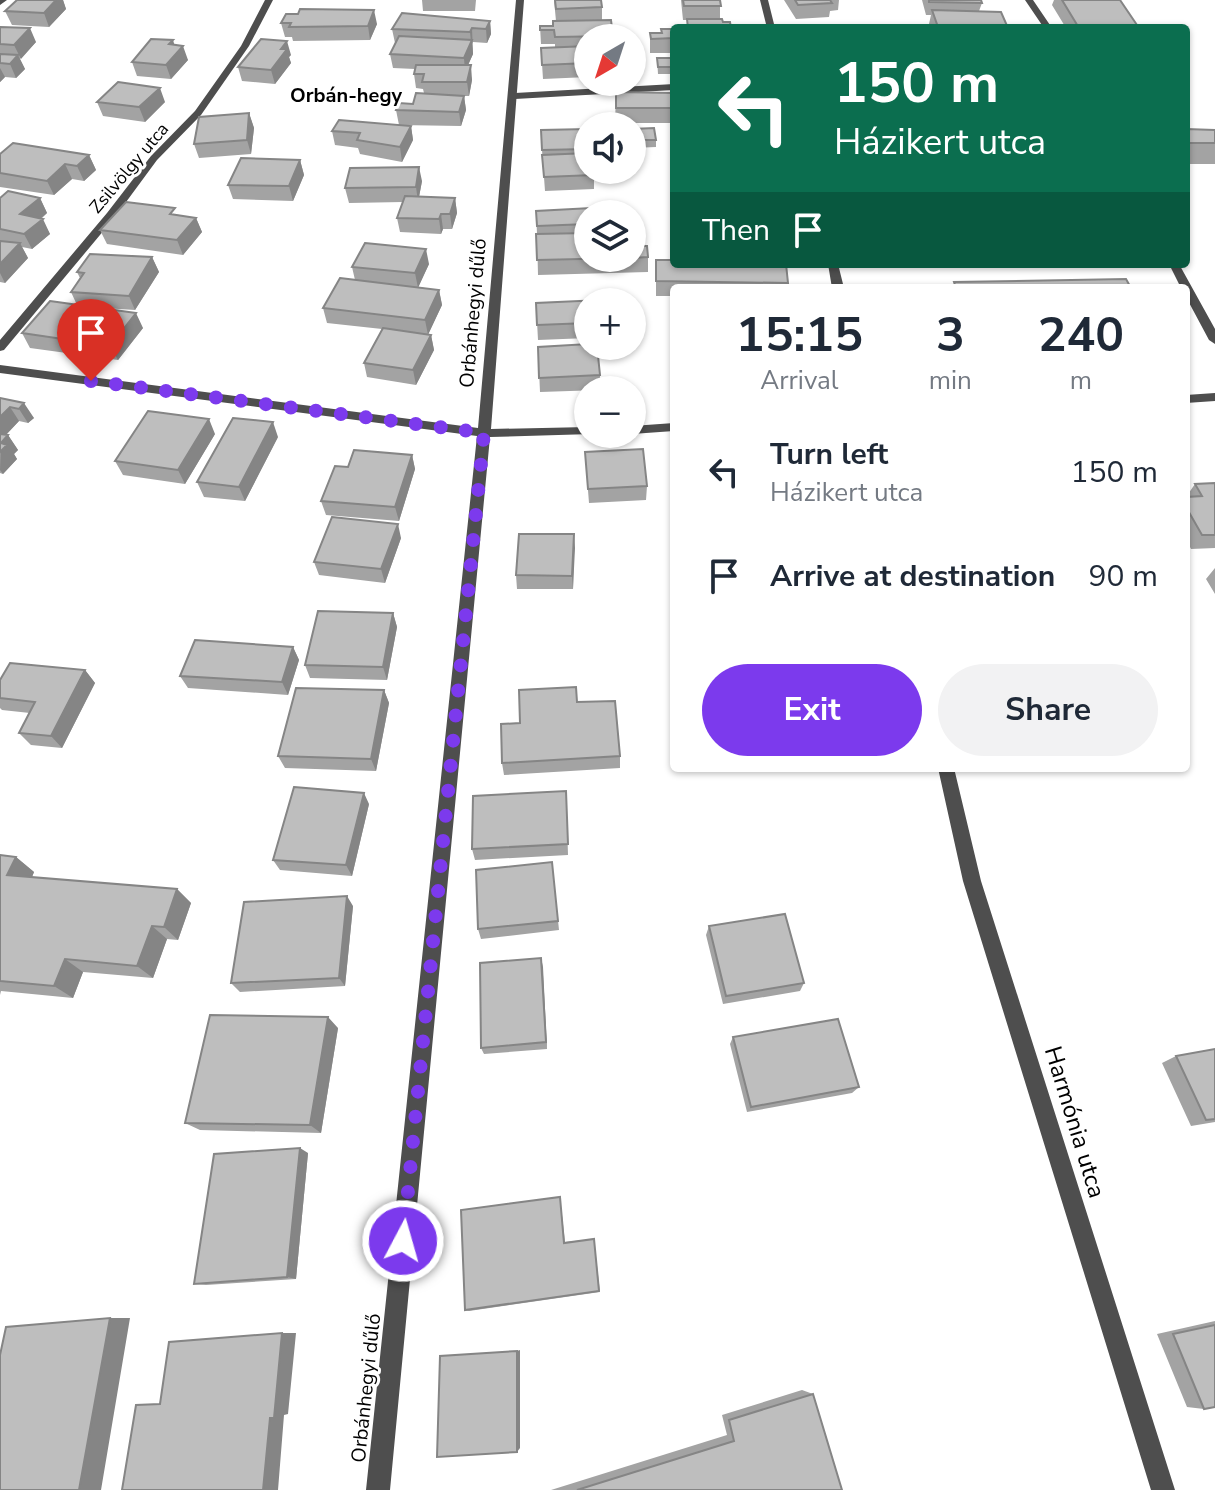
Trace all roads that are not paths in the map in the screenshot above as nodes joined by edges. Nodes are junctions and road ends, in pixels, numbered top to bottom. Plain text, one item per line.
1 (269, 0) edge
2 (520, 0) edge
3 (764, 0) edge
4 (1029, 0) edge
5 (770, 24) edge
6 (1045, 24) edge
7 (670, 87) edge
8 (515, 96) junction
9 (1190, 294) edge
10 (1215, 340) edge
11 (0, 347) edge
12 (0, 369) edge
13 (1215, 397) edge
14 (1190, 399) edge
15 (670, 427) edge
16 (646, 429) edge
17 (574, 431) edge
18 (484, 433) junction
19 (947, 772) edge
20 (378, 1490) edge
21 (1163, 1490) edge

1 - 11 street, Zsilvölgy utca
2 - 8 street, Orbánhegyi dűlő
3 - 5 street
4 - 6 street
7 - 8 street
8 - 18 street, Orbánhegyi dűlő
9 - 10 street
12 - 18 street
13 - 14 street
15 - 16 street
17 - 18 street
18 - 20 street, Orbánhegyi dűlő
19 - 21 street, Harmónia utca

